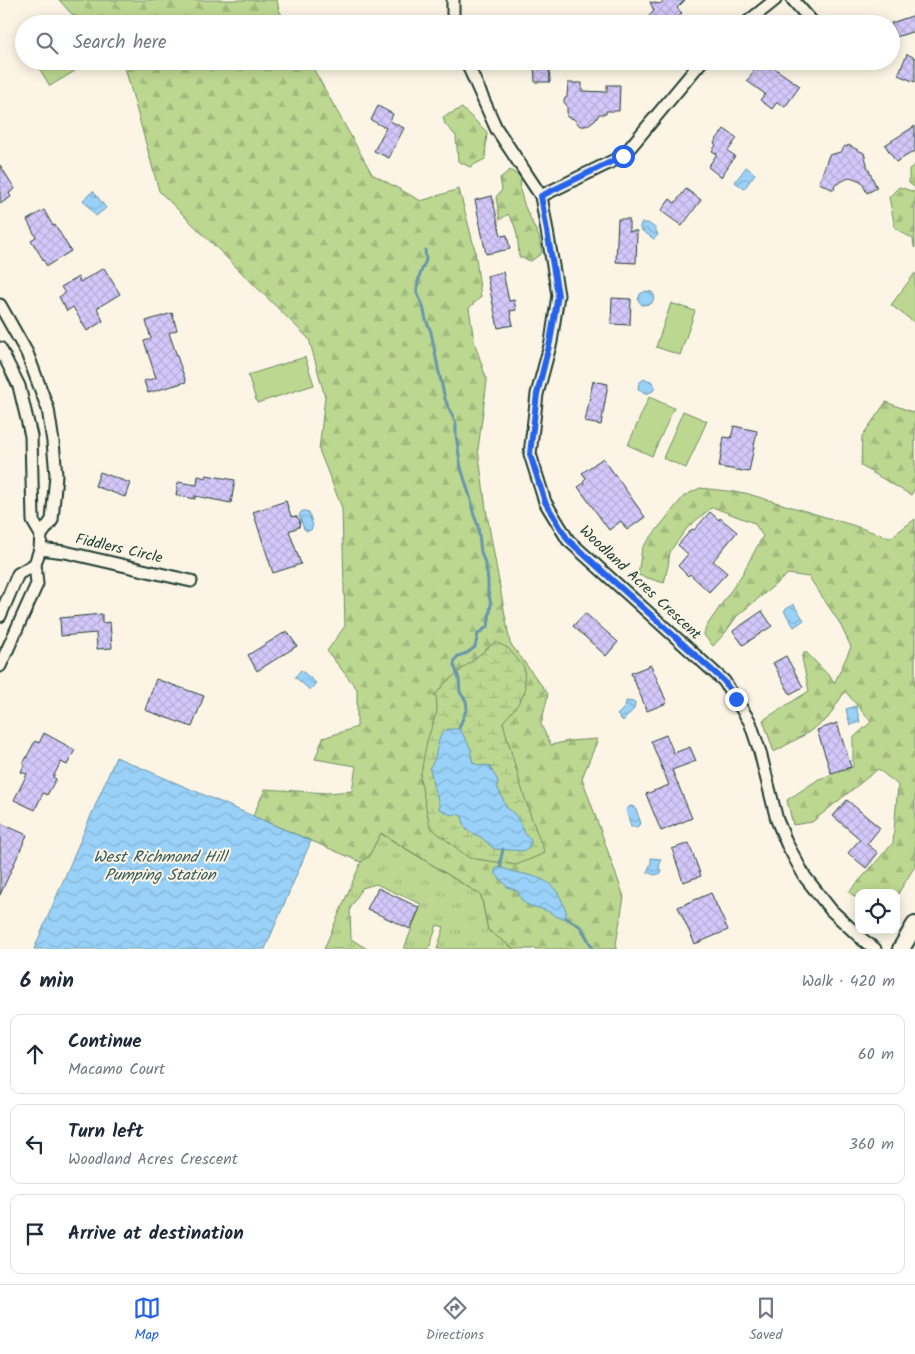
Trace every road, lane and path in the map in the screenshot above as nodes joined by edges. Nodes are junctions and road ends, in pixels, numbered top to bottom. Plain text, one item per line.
1 (453, 0) edge
2 (775, 0) edge
3 (792, 0) edge
4 (453, 15) edge
5 (756, 15) edge
6 (806, 15) edge
7 (470, 70) edge
8 (695, 70) edge
9 (541, 196) junction
10 (0, 306) edge
11 (0, 348) edge
12 (27, 353) junction
13 (7, 361) junction
14 (41, 535) junction
15 (40, 549) junction
16 (35, 564) junction
17 (191, 581) dead end
18 (0, 616) edge
19 (0, 666) edge
20 (915, 925) edge
21 (875, 949) edge
22 (901, 949) edge

1 - 4 street
2 - 5 street
3 - 6 street
7 - 9 street, Woodland Acres Crescent
8 - 9 street
9 - 21 street, Woodland Acres Crescent
10 - 12 street
11 - 13 street
12 - 13 street
12 - 14 street
13 - 14 street
14 - 15 street
15 - 16 street
15 - 17 street, Fiddlers Circle
16 - 18 street
16 - 19 street
20 - 22 main road

